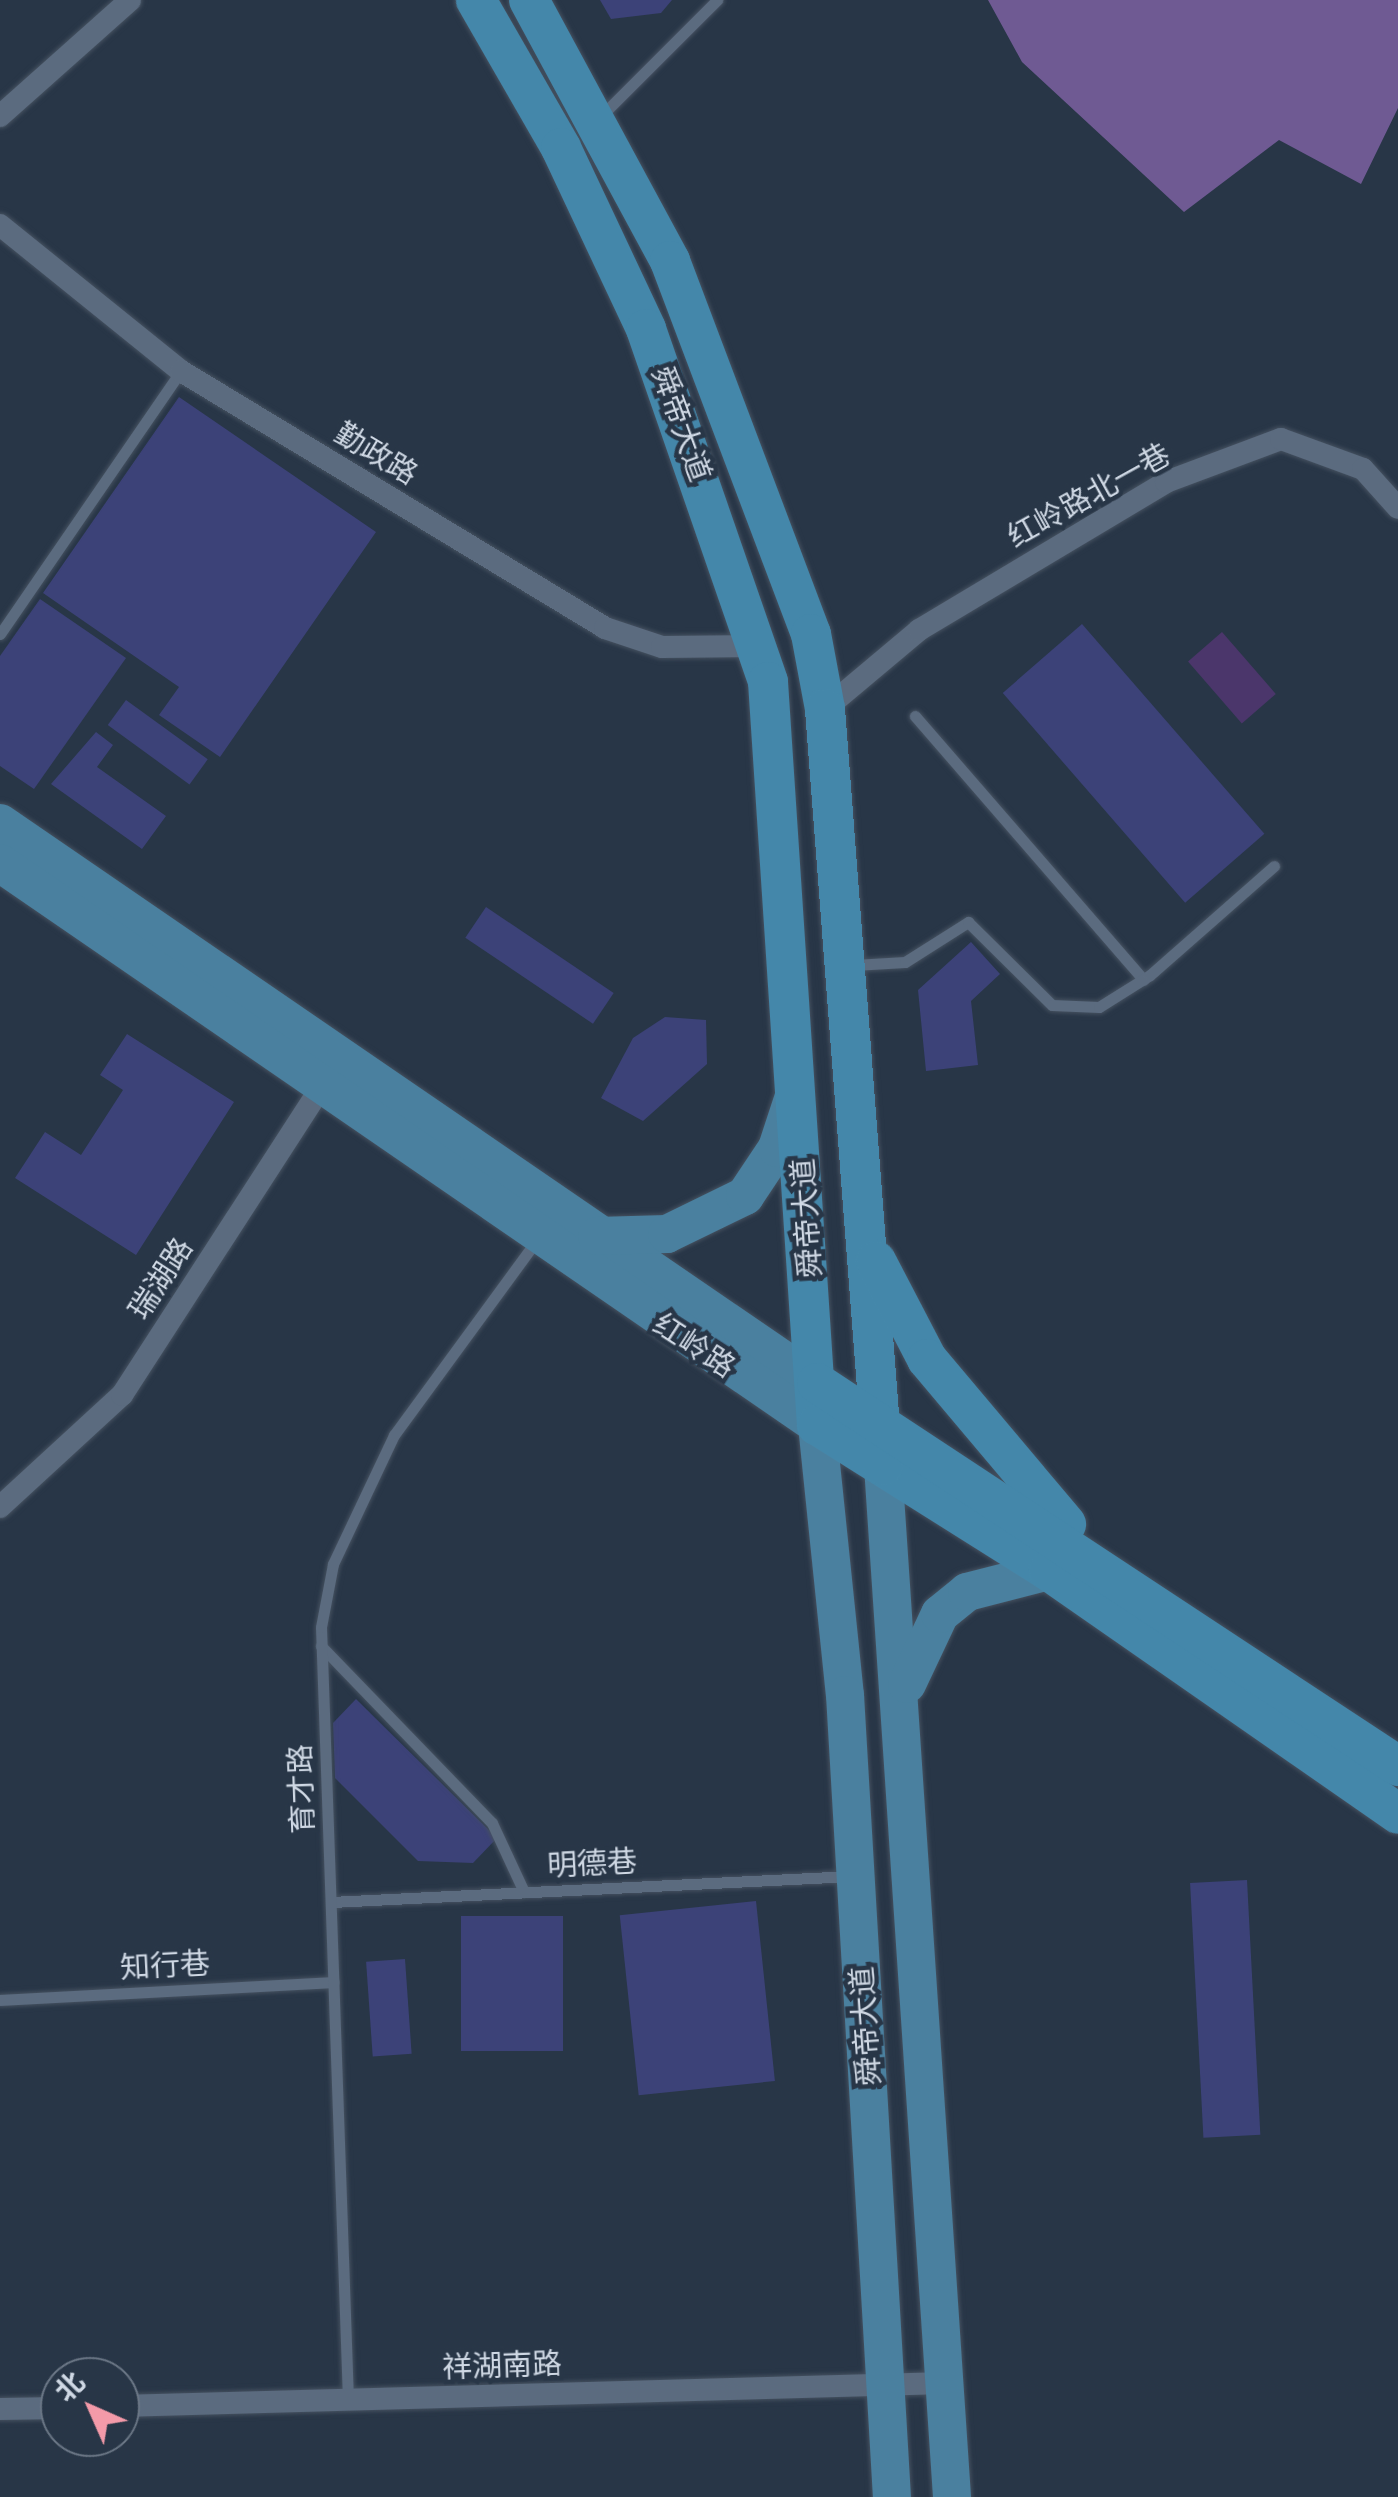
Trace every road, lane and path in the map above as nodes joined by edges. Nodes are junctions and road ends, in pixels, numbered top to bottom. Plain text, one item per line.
1 (130, 0) edge
2 (476, 0) edge
3 (529, 0) edge
4 (717, 0) edge
5 (0, 116) edge
6 (598, 118) junction
7 (0, 225) edge
8 (181, 371) junction
9 (1398, 508) edge
10 (0, 634) edge
11 (759, 646) junction
12 (825, 709) junction
13 (915, 716) dead end
14 (0, 823) edge
15 (0, 863) edge
16 (1274, 866) dead end
17 (844, 966) junction
18 (1144, 980) junction
19 (332, 1070) junction
20 (798, 1072) junction
21 (862, 1228) junction
22 (597, 1236) junction
23 (538, 1238) junction
24 (817, 1383) junction
25 (881, 1420) junction
26 (818, 1425) junction
27 (883, 1466) junction
28 (0, 1507) edge
29 (1105, 1568) junction
30 (1049, 1571) junction
31 (321, 1646) junction
32 (905, 1692) junction
33 (1398, 1766) edge
34 (1398, 1814) edge
35 (856, 1876) junction
36 (524, 1892) junction
37 (331, 1902) junction
38 (334, 1982) junction
39 (0, 2000) edge
40 (946, 2382) junction
41 (886, 2385) junction
42 (348, 2400) junction
43 (140, 2405) edge
44 (40, 2408) edge
45 (0, 2409) edge
46 (892, 2497) edge
47 (952, 2497) edge

1 - 5 street
2 - 11 highway, 舜帝大道
3 - 6 highway, 舜帝大道
4 - 6 lane
6 - 12 highway, 舜帝大道
7 - 8 street, 勤政路
8 - 10 lane
8 - 11 street, 勤政路
9 - 12 street, 红岭路北一巷
11 - 20 highway, 舜帝大道
12 - 17 highway, 舜帝大道
13 - 18 lane
14 - 19 main road, 红岭路
15 - 19 main road, 红岭路
16 - 18 lane
17 - 18 lane
17 - 21 highway, 舜帝大道
19 - 22 main road, 红岭路
19 - 23 main road, 红岭路
19 - 28 street, 瑞湖路
20 - 22 main road
20 - 24 highway, 舜帝大道
21 - 25 highway, 舜帝大道
21 - 29 highway
22 - 24 main road, 红岭路
23 - 26 main road, 红岭路
23 - 31 lane, 育才路
24 - 25 highway, 红岭路
24 - 26 highway, 舜帝大道
25 - 27 highway, 舜帝大道
25 - 29 highway, 红岭路
26 - 27 highway, 红岭路
26 - 35 main road, 舜帝大道
27 - 30 highway, 红岭路
27 - 32 main road, 舜帝大道
29 - 33 highway, 红岭路
30 - 32 main road
30 - 34 highway, 红岭路
31 - 36 lane
31 - 37 lane, 育才路
32 - 40 main road, 舜帝大道
35 - 36 lane, 明德巷
35 - 41 main road, 舜帝大道
36 - 37 lane, 明德巷
37 - 38 lane, 育才路
38 - 39 lane, 知行巷
38 - 42 lane, 育才路
40 - 41 street, 祥湖南路
40 - 47 main road, 舜帝大道
41 - 42 street, 祥湖南路
41 - 46 main road, 舜帝大道
42 - 43 street, 祥湖南路
44 - 45 street

